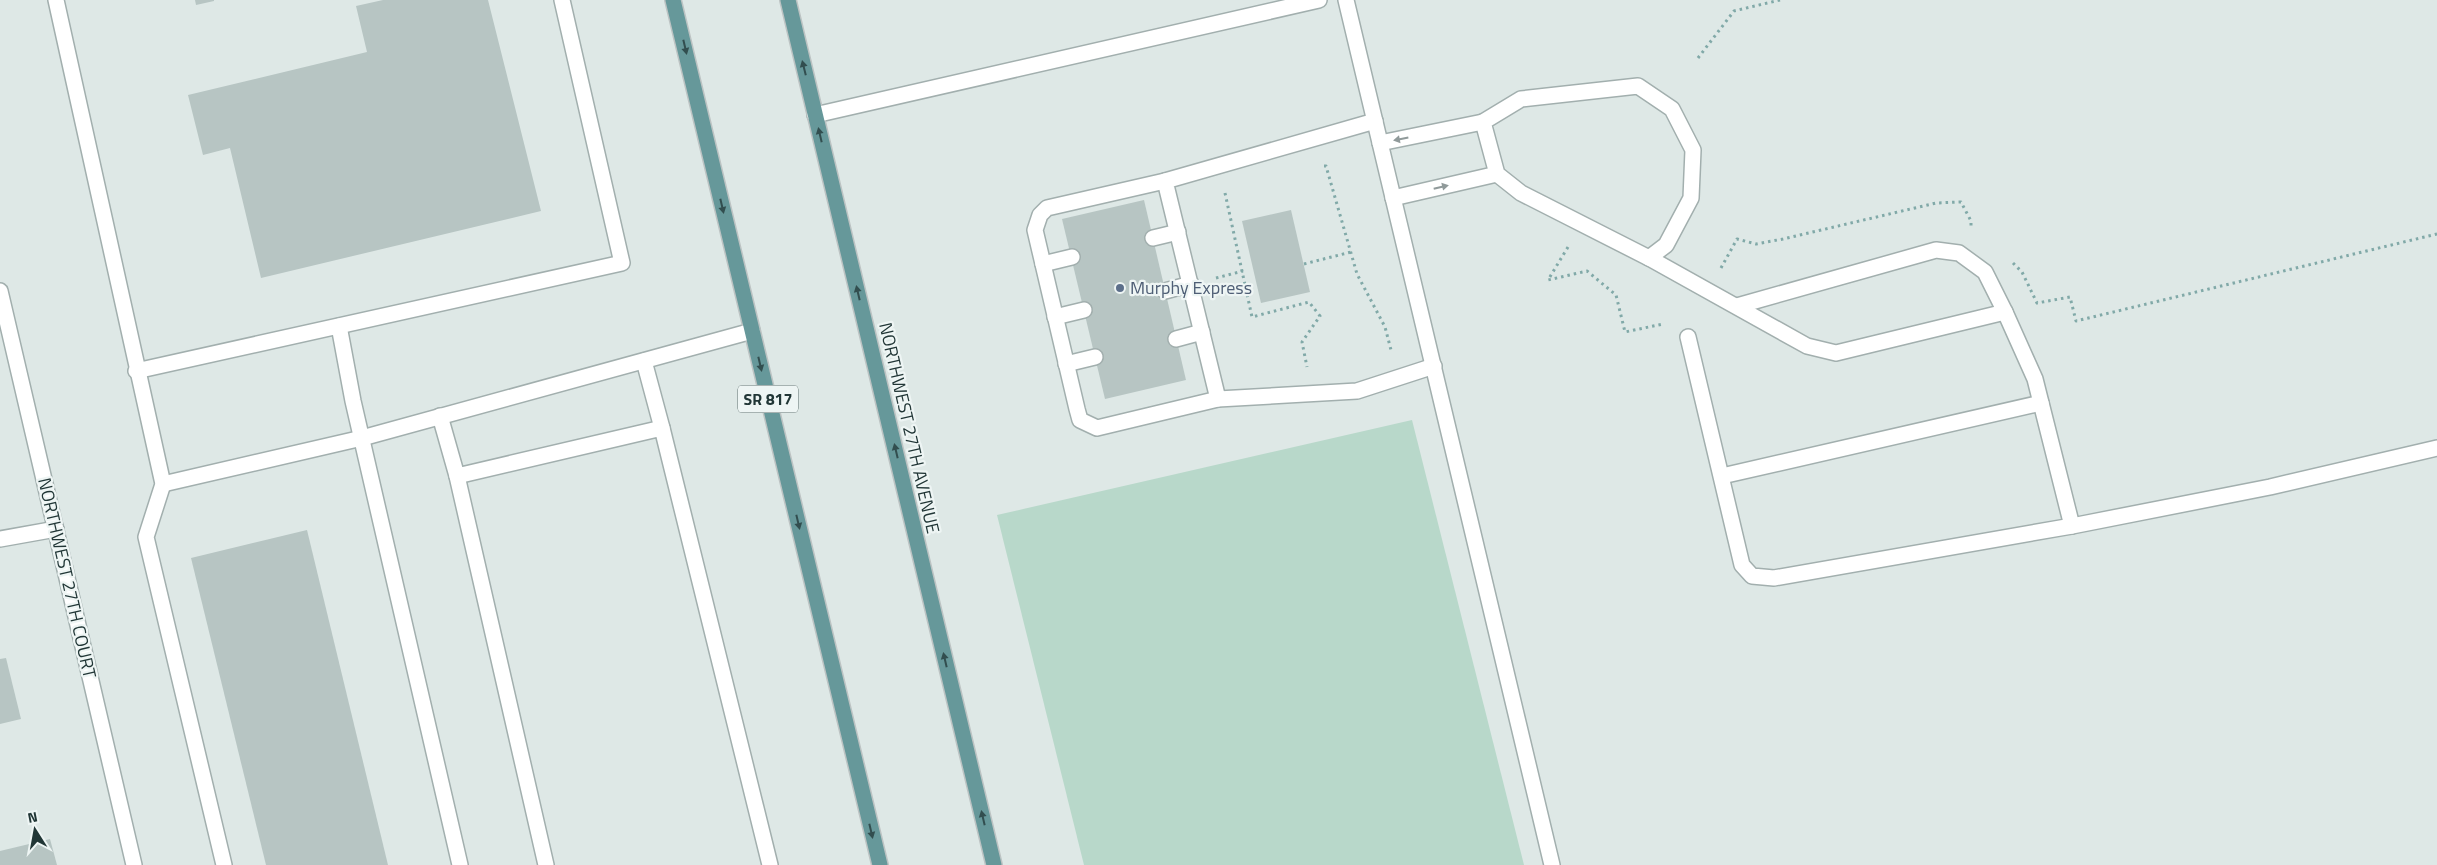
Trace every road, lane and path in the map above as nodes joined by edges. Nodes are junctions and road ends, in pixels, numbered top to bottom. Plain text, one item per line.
1 (56, 0) edge
2 (562, 0) edge
3 (674, 0) edge
4 (788, 0) edge
5 (1319, 0) edge
6 (1346, 0) edge
7 (1780, 0) edge
8 (1698, 58) dead end
9 (815, 115) junction
10 (1376, 121) junction
11 (1483, 122) junction
12 (1380, 143) junction
13 (1319, 167) dead end
14 (1497, 174) junction
15 (1166, 181) junction
16 (1224, 190) dead end
17 (1393, 198) junction
18 (1178, 232) junction
19 (1153, 238) dead end
20 (1570, 245) dead end
21 (1351, 252) junction
22 (1072, 257) dead end
23 (1649, 258) junction
24 (1043, 264) junction
25 (1304, 264) dead end
26 (1191, 284) junction
27 (0, 291) edge
28 (1165, 291) dead end
29 (1737, 306) junction
30 (1084, 310) dead end
31 (2005, 312) junction
32 (1055, 317) junction
33 (1669, 323) dead end
34 (339, 326) junction
35 (752, 331) junction
36 (1202, 332) junction
37 (1688, 336) dead end
38 (1176, 338) dead end
39 (1095, 357) dead end
40 (644, 361) junction
41 (1066, 364) junction
42 (1434, 366) junction
43 (136, 371) junction
44 (1398, 377) junction
45 (1313, 393) junction
46 (1218, 399) junction
47 (2041, 403) junction
48 (440, 416) junction
49 (662, 428) junction
50 (362, 438) junction
51 (2437, 448) edge
52 (457, 476) junction
53 (1722, 476) junction
54 (163, 484) junction
55 (2072, 526) junction
56 (56, 529) junction
57 (0, 539) edge
58 (134, 865) edge
59 (224, 865) edge
60 (460, 865) edge
61 (546, 865) edge
62 (770, 865) edge
63 (880, 865) edge
64 (994, 865) edge
65 (1552, 865) edge

1 - 43 street
2 - 34 street
3 -> 35 main road, SR 817
9 -> 4 main road, NORTHWEST 27TH AVENUE
5 - 9 street
6 - 10 street
7 - 8 path
64 -> 9 main road, NORTHWEST 27TH AVENUE
10 - 12 street
10 - 15 street
11 -> 12 street
11 - 14 street
11 - 23 street
12 - 17 street
13 - 21 path
17 -> 14 street
14 - 23 street
15 - 18 street
15 - 24 street
16 - 45 path
17 - 42 street
18 - 19 street
18 - 26 street
20 - 33 path
21 - 25 path
21 - 44 path
22 - 24 street
23 - 29 street
24 - 32 street
26 - 28 street
26 - 36 street
27 - 56 street, NORTHWEST 27TH COURT
29 - 31 street
29 - 31 street
30 - 32 street
31 - 47 street
32 - 41 street
34 - 43 street
34 - 50 street
35 - 40 street
35 -> 63 main road, SR 817
36 - 38 street
36 - 46 street
37 - 53 street
39 - 41 street
40 - 48 street
40 - 49 street
41 - 46 street
42 - 44 street
42 - 65 street
43 - 54 street
44 - 45 street
45 - 46 street
47 - 53 street
47 - 55 street
48 - 50 street
48 - 52 street
49 - 52 street
49 - 62 street
50 - 54 street
50 - 60 street
51 - 55 street
52 - 61 street
53 - 55 street
54 - 59 street
56 - 57 street
56 - 58 street, NORTHWEST 27TH COURT

